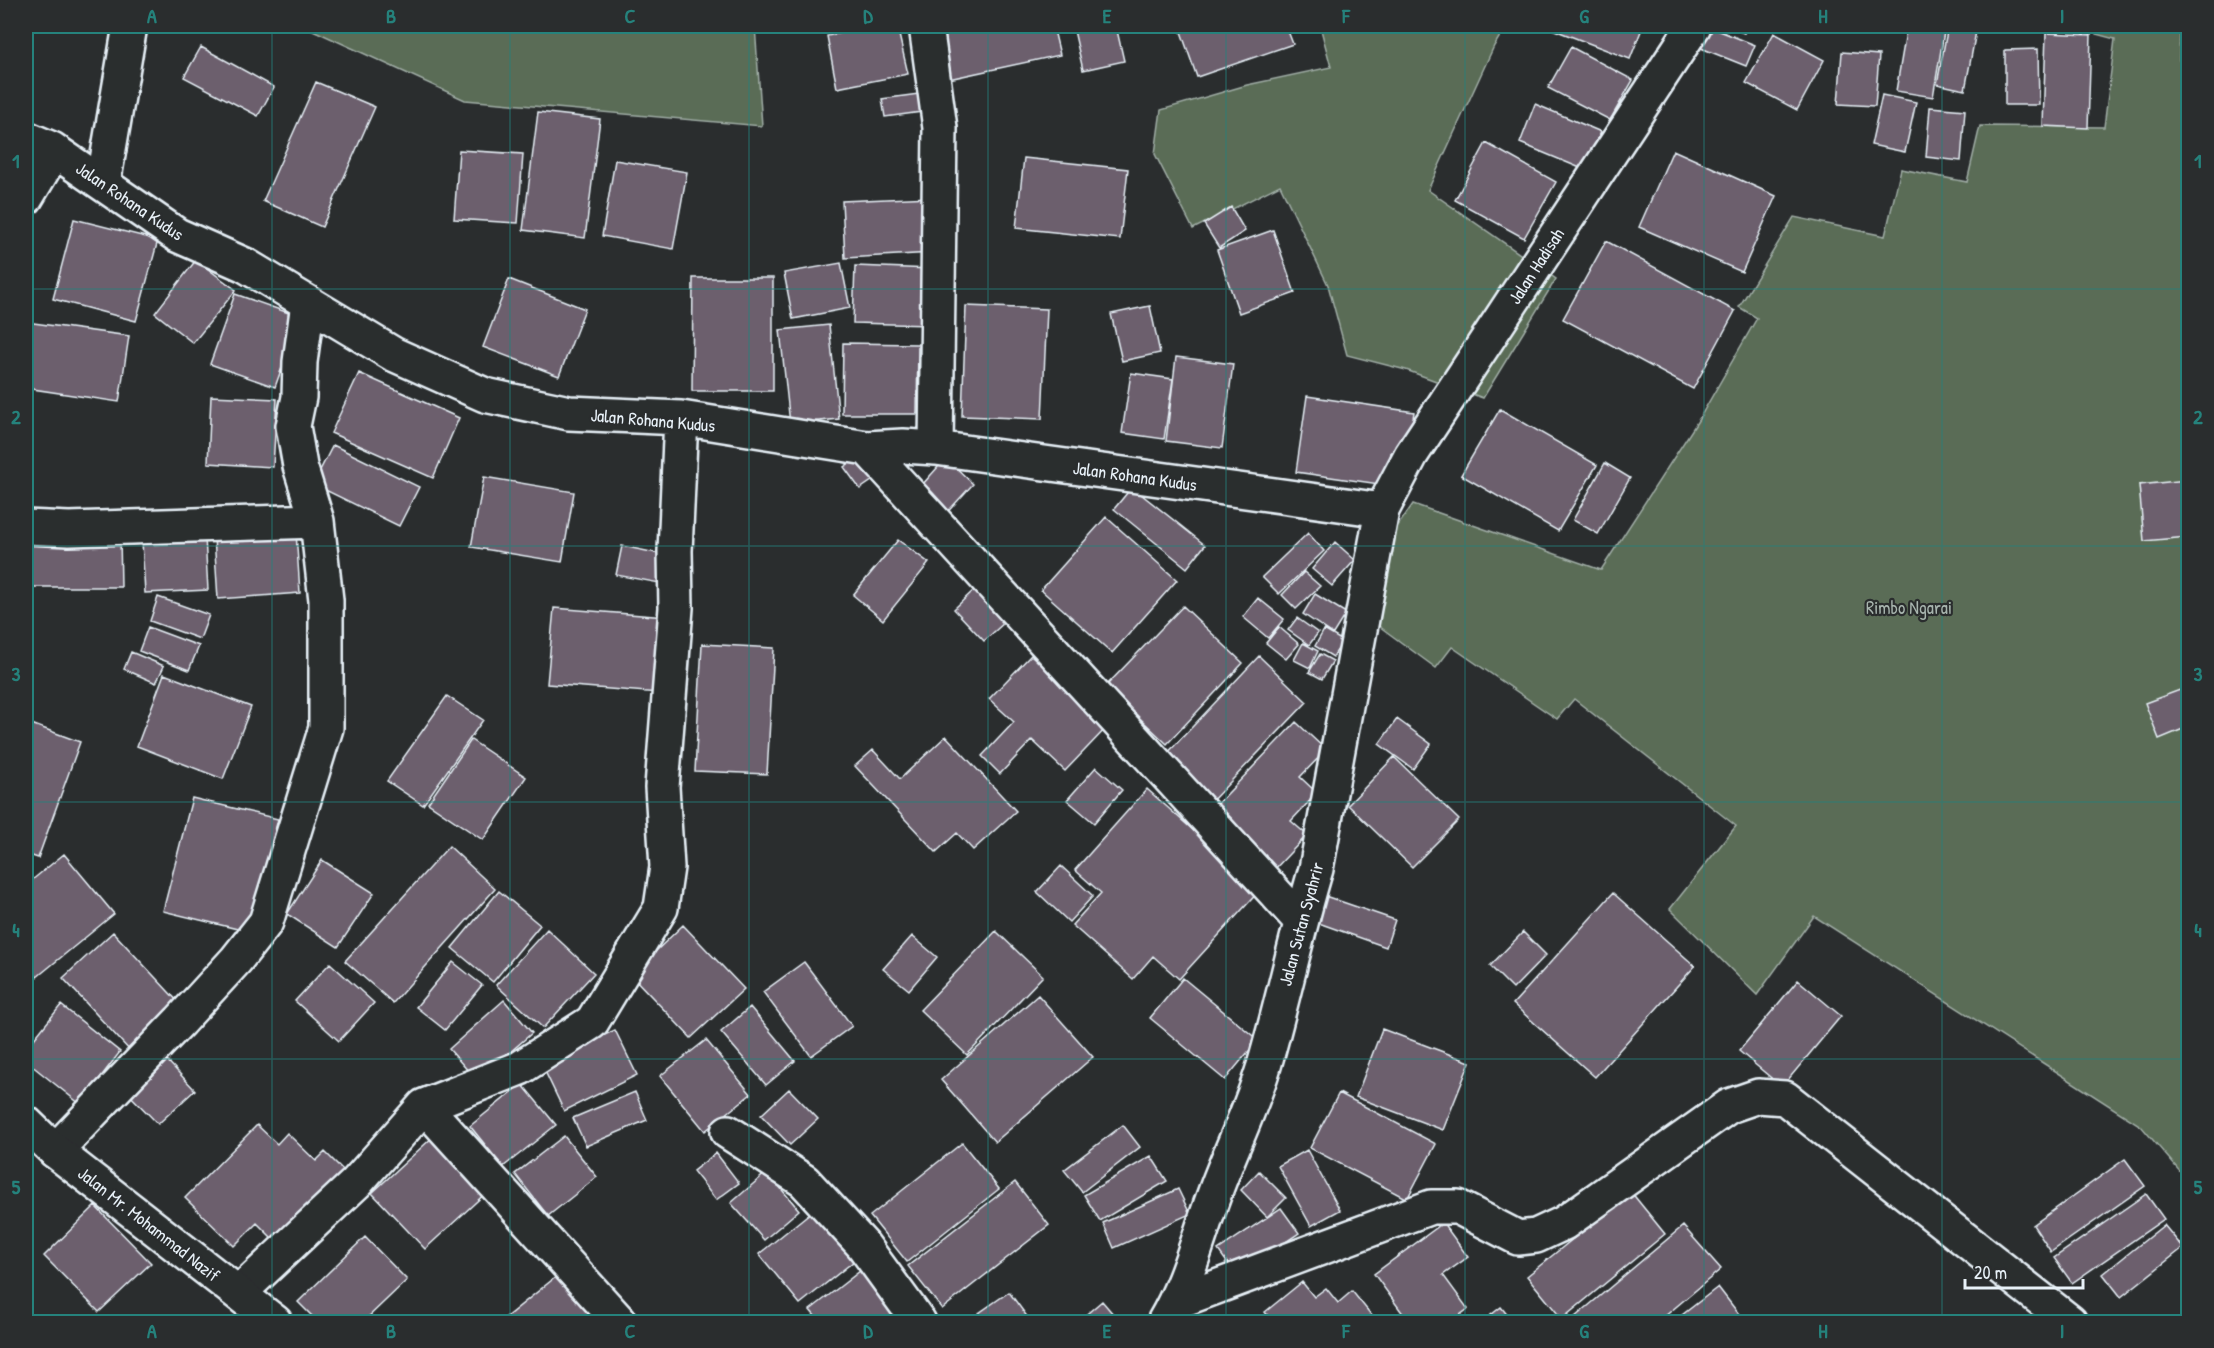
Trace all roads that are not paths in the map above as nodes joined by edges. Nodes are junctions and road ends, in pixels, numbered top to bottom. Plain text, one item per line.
1 (130, 26) edge
2 (926, 26) edge
3 (1694, 26) edge
4 (39, 144) edge
5 (103, 184) junction
6 (26, 198) edge
7 (308, 303) junction
8 (681, 418) junction
9 (867, 448) junction
10 (936, 448) junction
11 (1382, 510) junction
12 (317, 521) junction
13 (26, 527) edge
14 (1300, 920) junction
15 (424, 1106) junction
16 (26, 1123) edge
17 (728, 1132) dead end
18 (55, 1151) junction
19 (238, 1293) junction
20 (1170, 1312) edge
21 (275, 1323) edge
22 (620, 1323) edge
23 (920, 1323) edge
24 (2070, 1323) edge

1 - 5 street
2 - 10 street
3 - 11 street, Jalan Hadisah
4 - 5 street, Jalan Rohana Kudus
4 - 6 street
5 - 7 street, Jalan Rohana Kudus
7 - 8 street, Jalan Rohana Kudus
7 - 12 street
8 - 9 street, Jalan Rohana Kudus
8 - 15 street
9 - 10 street, Jalan Rohana Kudus
9 - 14 street
10 - 11 street, Jalan Rohana Kudus
11 - 14 street, Jalan Sutan Syahrir
12 - 13 street
12 - 18 street
14 - 20 street, Jalan Sutan Syahrir
15 - 19 street
15 - 22 street
16 - 18 street, Jalan Mr. Mohammad Nazif
17 - 23 street
18 - 19 street, Jalan Mr. Mohammad Nazif
19 - 21 street, Jalan Mr. Mohammad Nazif
20 - 24 street

